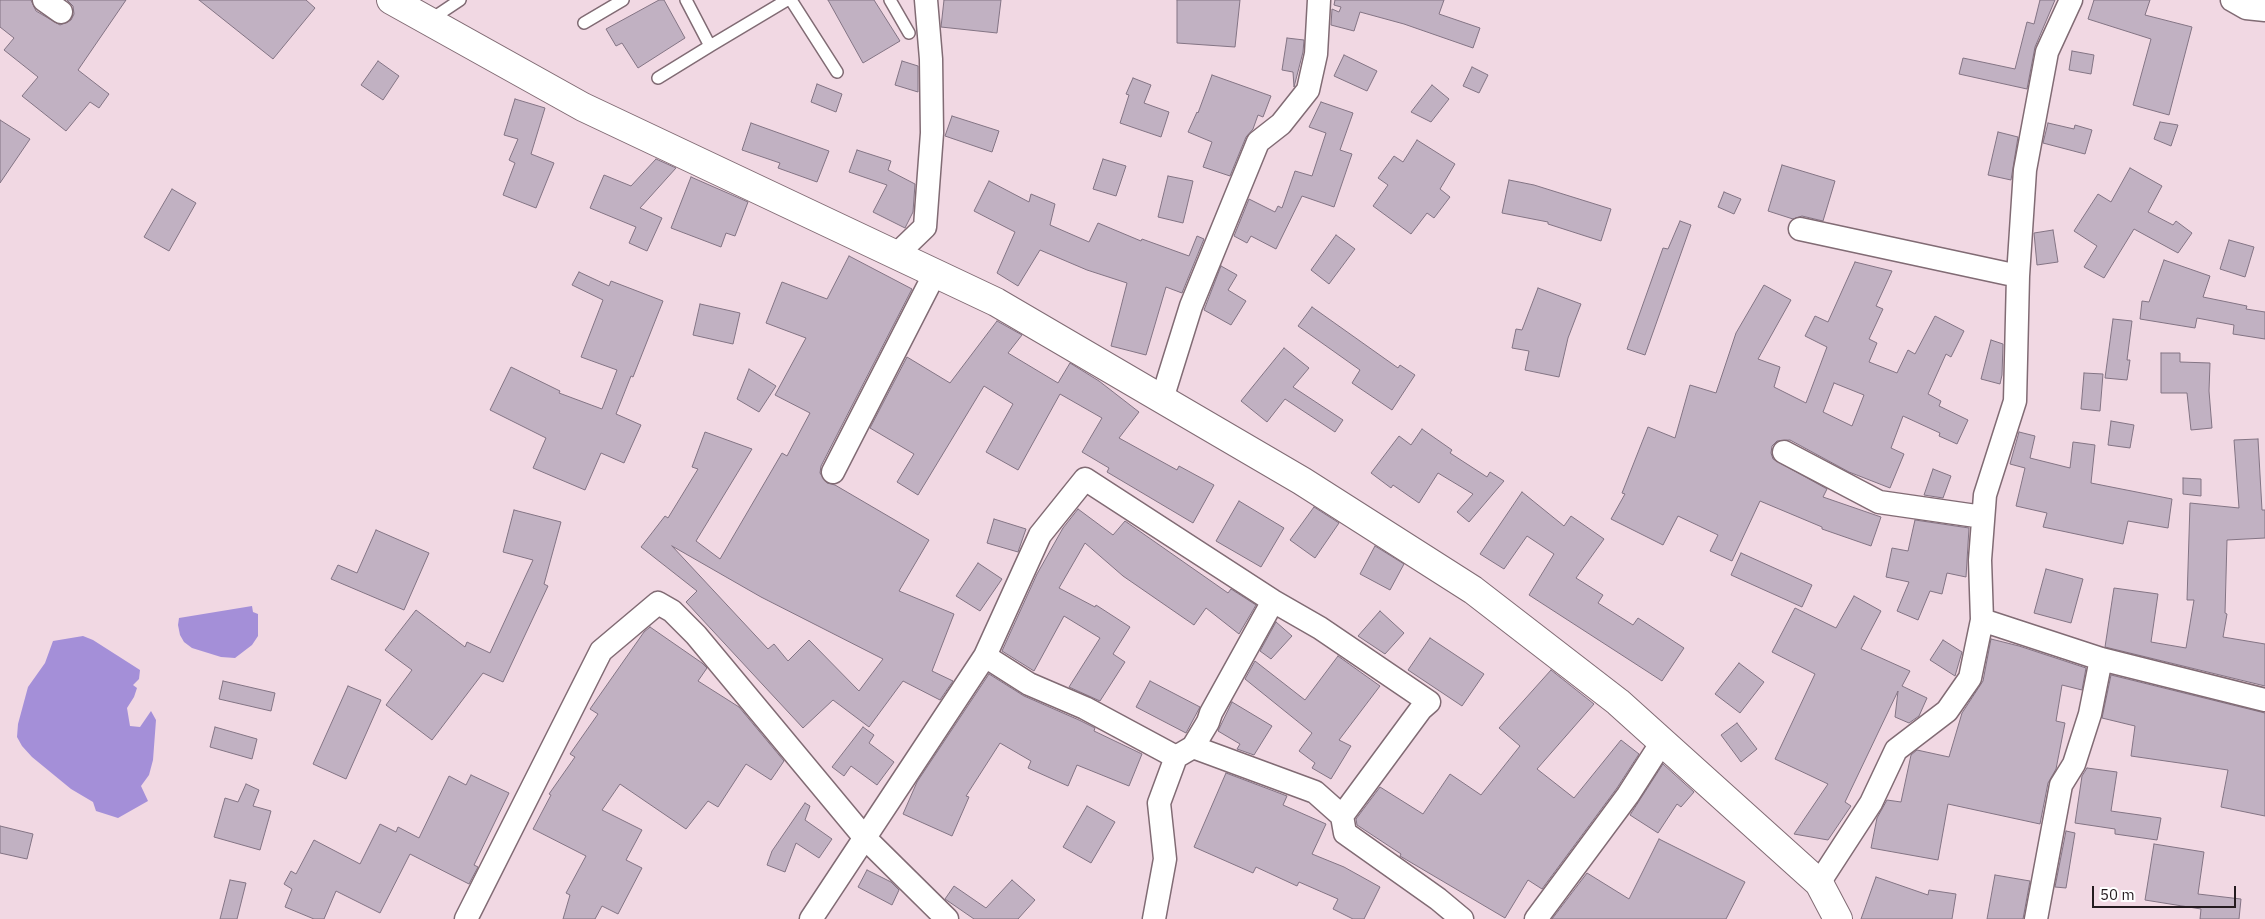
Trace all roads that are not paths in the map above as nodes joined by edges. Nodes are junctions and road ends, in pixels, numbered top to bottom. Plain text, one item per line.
1 (391, 0) edge
2 (460, 0) edge
3 (623, 0) edge
4 (686, 0) edge
5 (787, 0) edge
6 (791, 0) edge
7 (890, 0) edge
8 (926, 0) edge
9 (1319, 0) edge
10 (2071, 0) edge
11 (2232, 0) edge
12 (2265, 10) edge
13 (429, 21) junction
14 (584, 22) dead end
15 (909, 33) dead end
16 (710, 46) junction
17 (837, 72) dead end
18 (658, 78) dead end
19 (1800, 229) dead end
20 (896, 255) junction
21 (935, 273) junction
22 (2018, 276) junction
23 (1162, 399) junction
24 (1784, 452) dead end
25 (833, 472) dead end
26 (1983, 517) junction
27 (1273, 601) junction
28 (1982, 620) junction
29 (984, 656) junction
30 (2101, 659) junction
31 (2265, 700) edge
32 (1662, 742) junction
33 (1184, 752) junction
34 (1342, 816) junction
35 (865, 838) junction
36 (1819, 883) junction
37 (466, 919) edge
38 (811, 919) edge
39 (947, 919) edge
40 (1154, 919) edge
41 (1462, 919) edge
42 (1536, 919) edge
43 (1838, 919) edge
44 (2036, 919) edge

1 - 13 street
2 - 13 lane
3 - 14 lane
4 - 16 lane
5 - 16 lane
6 - 17 lane
7 - 15 lane
8 - 20 street
9 - 23 street
10 - 22 street
11 - 12 street
13 - 20 street
16 - 18 lane
19 - 22 street
20 - 21 street
21 - 23 street
21 - 25 street
22 - 26 street
23 - 32 street
24 - 26 street
26 - 28 street
27 - 29 street
27 - 33 street
27 - 34 street
28 - 30 street
28 - 36 street
29 - 33 street
29 - 35 street
30 - 31 street
30 - 44 street
32 - 36 street
32 - 42 street
33 - 34 street
33 - 40 street
34 - 41 street
35 - 37 street
35 - 38 street
35 - 39 street
36 - 43 street

